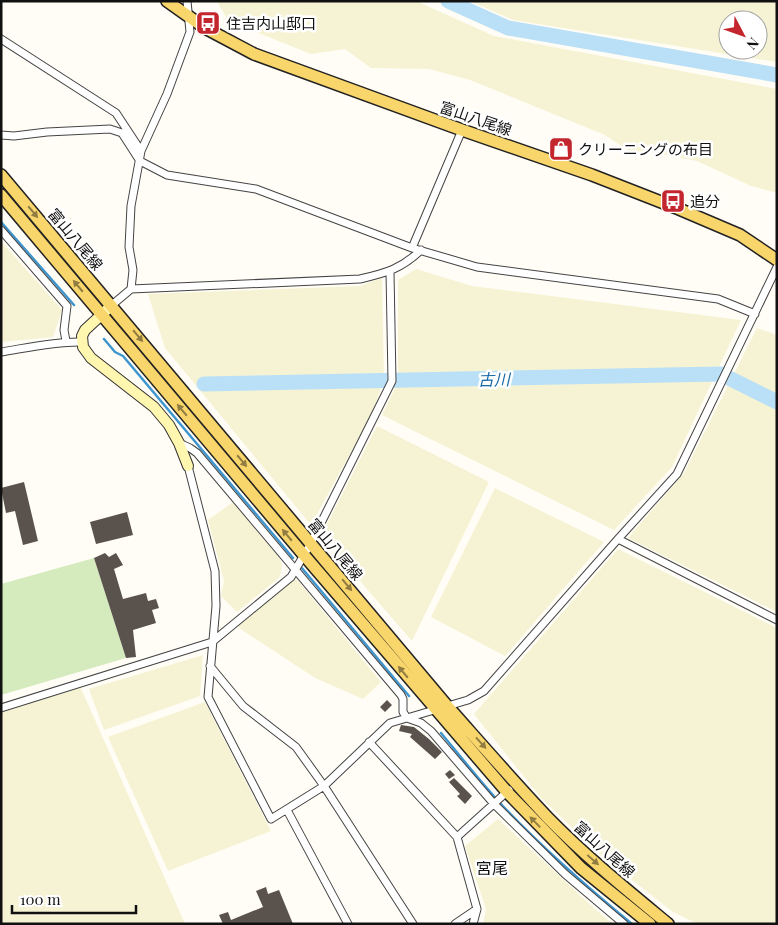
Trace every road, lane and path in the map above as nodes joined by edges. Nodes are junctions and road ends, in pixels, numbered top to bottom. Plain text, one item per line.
1 (167, 1) edge
2 (187, 1) edge
3 (188, 16) junction
4 (1, 39) edge
5 (462, 130) junction
6 (1, 135) edge
7 (142, 151) junction
8 (140, 160) junction
9 (1, 175) edge
10 (1, 195) edge
11 (1, 230) edge
12 (412, 248) junction
13 (421, 250) junction
14 (777, 260) edge
15 (777, 267) edge
16 (390, 272) junction
17 (131, 289) junction
18 (112, 305) junction
19 (755, 314) junction
20 (102, 315) junction
21 (66, 341) junction
22 (82, 342) junction
23 (1, 352) edge
24 (179, 442) junction
25 (188, 466) joint
26 (618, 539) junction
27 (311, 542) junction
28 (303, 554) junction
29 (294, 571) junction
30 (777, 620) edge
31 (212, 642) junction
32 (210, 666) junction
33 (448, 707) junction
34 (1, 708) edge
35 (435, 709) junction
36 (407, 718) junction
37 (369, 742) junction
38 (517, 784) junction
39 (324, 786) junction
40 (507, 792) junction
41 (494, 804) junction
42 (287, 810) junction
43 (457, 837) junction
44 (477, 909) junction
45 (348, 924) edge
46 (414, 924) edge
47 (455, 924) edge
48 (473, 924) edge
49 (624, 924) edge
50 (650, 924) edge
51 (668, 924) edge

1 - 3 main road, 富山八尾線
2 - 3 street
3 - 5 main road, 富山八尾線
3 - 7 street
4 - 7 street
5 - 12 street
5 - 14 main road, 富山八尾線
6 - 8 street
7 - 8 street
8 - 12 street
8 - 17 street
9 -> 18 main road, 富山八尾線
20 -> 10 main road, 富山八尾線
11 - 21 street
12 - 13 street
13 - 16 street
13 - 19 street
15 - 19 street
16 - 17 street
16 - 27 street
17 - 18 street
18 - 20 street
18 -> 27 main road, 富山八尾線
19 - 26 street
20 - 22 street
28 -> 20 main road, 富山八尾線
21 - 22 street
21 - 23 street
22 - 24 street
24 - 25 street
24 - 29 street
25 - 31 street
26 - 30 street
26 - 33 street
27 - 28 street
27 -> 33 main road, 富山八尾線
28 - 29 street
35 -> 28 main road, 富山八尾線
29 - 31 street
29 - 36 street
31 - 32 street
31 - 34 street
32 - 39 street
32 - 42 street
33 - 35 street
33 -> 38 main road, 富山八尾線
35 - 36 street
35 - 40 main road, 富山八尾線
36 - 37 street
36 - 41 street
37 - 39 street
37 - 43 street
38 - 40 street
38 -> 51 main road, 富山八尾線
39 - 42 street
39 - 46 street
40 - 41 street
50 -> 40 main road, 富山八尾線
41 - 43 street
41 - 49 street
42 - 45 street
43 - 44 street
44 - 47 street
44 - 48 street

